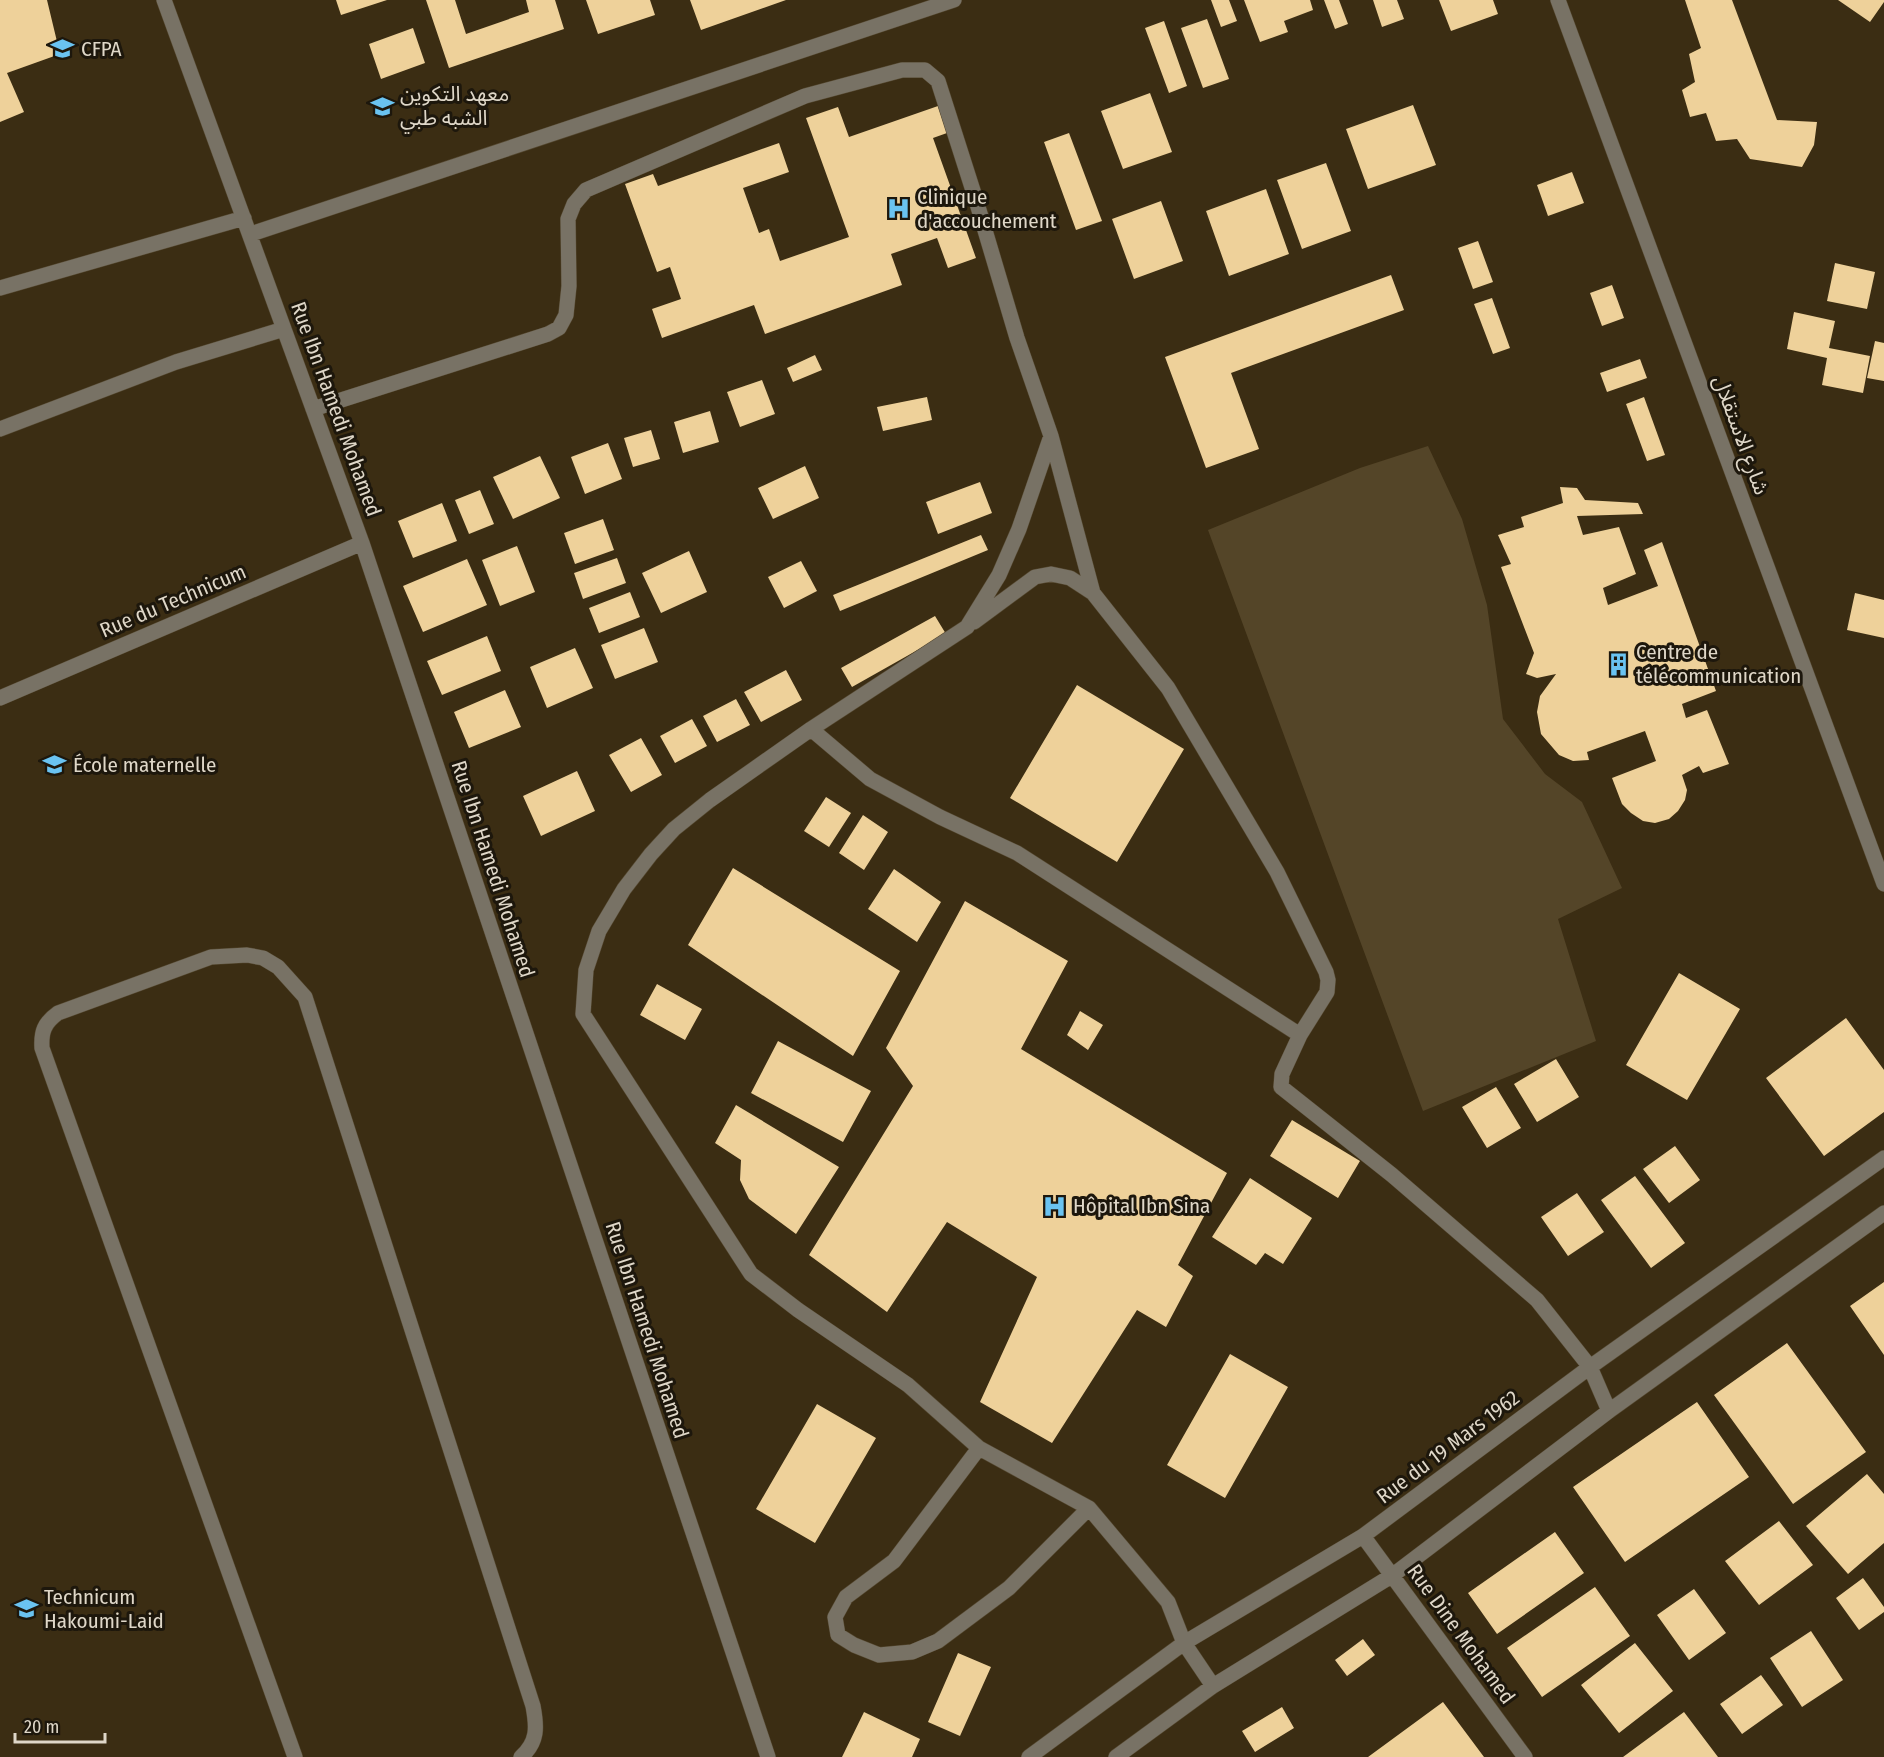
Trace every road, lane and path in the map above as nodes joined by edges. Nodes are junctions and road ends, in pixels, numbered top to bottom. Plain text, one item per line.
1 (164, 0) edge
2 (954, 0) edge
3 (1558, 0) edge
4 (244, 218) junction
5 (251, 234) junction
6 (0, 288) edge
7 (284, 329) junction
8 (313, 409) junction
9 (0, 429) edge
10 (1051, 436) junction
11 (362, 543) junction
12 (1093, 593) junction
13 (966, 627) junction
14 (0, 698) edge
15 (811, 729) junction
16 (1884, 884) edge
17 (1300, 1035) junction
18 (1884, 1158) edge
19 (1884, 1213) edge
20 (1590, 1367) junction
21 (1610, 1411) junction
22 (979, 1448) junction
23 (1089, 1508) junction
24 (1363, 1536) junction
25 (1393, 1575) junction
26 (1184, 1643) junction
27 (1213, 1686) junction
28 (294, 1757) edge
29 (521, 1757) edge
30 (768, 1757) edge
31 (1029, 1757) edge
32 (1116, 1757) edge
33 (1525, 1757) edge

1 - 4 street, Rue Ibn Hamedi Mohamed
2 - 5 street
3 - 16 street, شارع الاستقلال
4 - 5 street, Rue Ibn Hamedi Mohamed
4 - 6 street
5 - 7 street, Rue Ibn Hamedi Mohamed
7 - 8 street, Rue Ibn Hamedi Mohamed
7 - 9 street
8 - 10 street
8 - 11 street, Rue Ibn Hamedi Mohamed
10 - 12 street
10 - 13 street
11 - 14 street, Rue du Technicum
11 - 30 street, Rue Ibn Hamedi Mohamed
12 - 13 street
12 - 17 street
13 - 15 street
15 - 17 street
15 - 22 street
17 - 20 street
18 - 20 street, Rue du 19 Mars 1962
19 - 21 street
20 - 21 street
20 - 24 street, Rue du 19 Mars 1962
21 - 25 street
22 - 23 street
22 - 23 street
23 - 26 street
24 - 25 street, Rue Dine Mohamed
24 - 26 street, Rue du 19 Mars 1962
25 - 27 street
25 - 33 street, Rue Dine Mohamed
26 - 27 street
26 - 31 street, Rue du 19 Mars 1962
27 - 32 street
28 - 29 street

